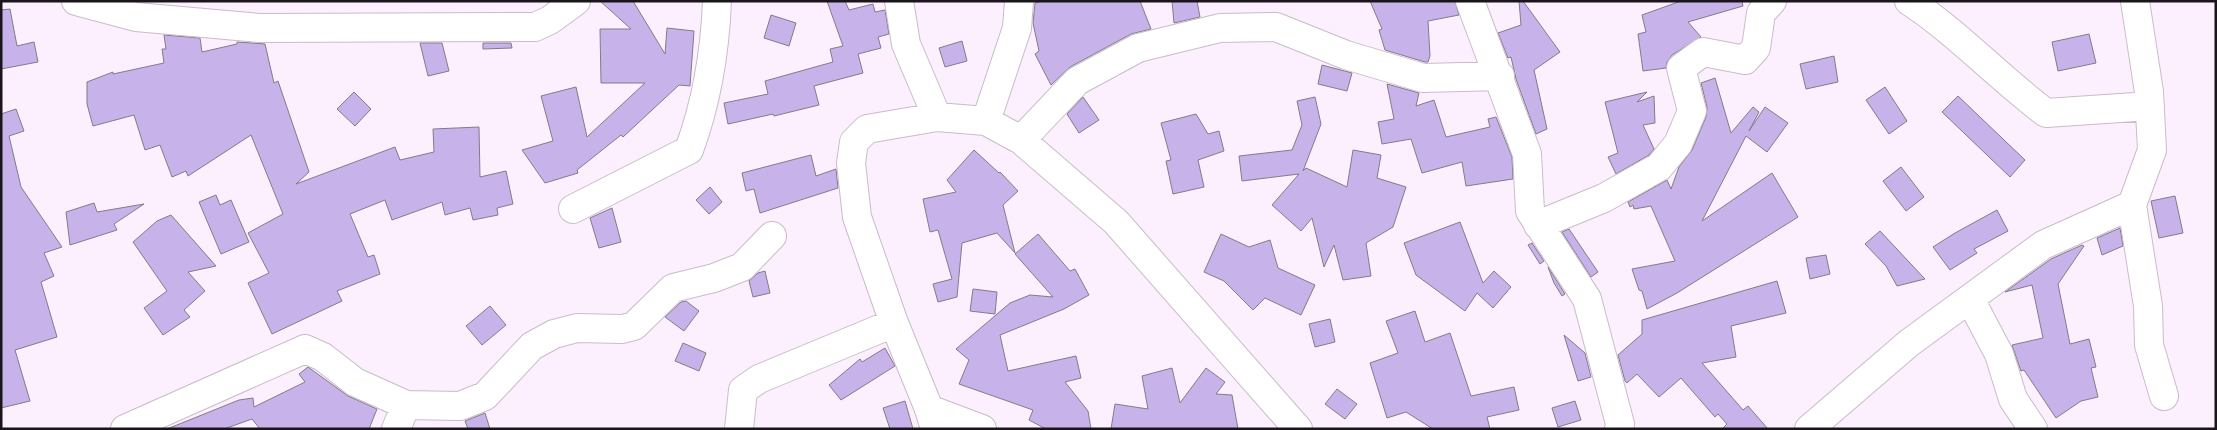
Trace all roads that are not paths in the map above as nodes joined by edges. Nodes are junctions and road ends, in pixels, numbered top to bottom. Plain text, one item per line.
1 (76, 1) edge
2 (576, 1) edge
3 (717, 1) edge
4 (899, 1) edge
5 (1019, 1) edge
6 (1470, 1) edge
7 (1772, 1) edge
8 (1909, 1) edge
9 (2135, 1) edge
10 (1500, 76) junction
11 (2150, 106) junction
12 (937, 117) junction
13 (986, 121) junction
14 (1021, 140) junction
15 (2132, 205) junction
16 (573, 209) dead end
17 (1538, 225) junction
18 (772, 236) dead end
19 (1970, 299) junction
20 (894, 323) junction
21 (2164, 396) dead end
22 (401, 417) edge
23 (932, 419) edge
24 (125, 429) edge
25 (739, 429) edge
26 (982, 429) edge
27 (1298, 429) edge
28 (1619, 429) edge
29 (1808, 429) edge
30 (2033, 429) edge

1 - 2 street
3 - 16 street
4 - 12 street
5 - 13 street
6 - 10 street
7 - 17 street
8 - 11 street
9 - 11 street
10 - 14 street
10 - 17 street
11 - 15 street
12 - 13 street
12 - 20 street
13 - 14 street
14 - 27 street
15 - 19 street
15 - 21 street
17 - 28 street
18 - 22 street
19 - 29 street
19 - 30 street
20 - 23 street
20 - 25 street
22 - 24 street
23 - 26 street

